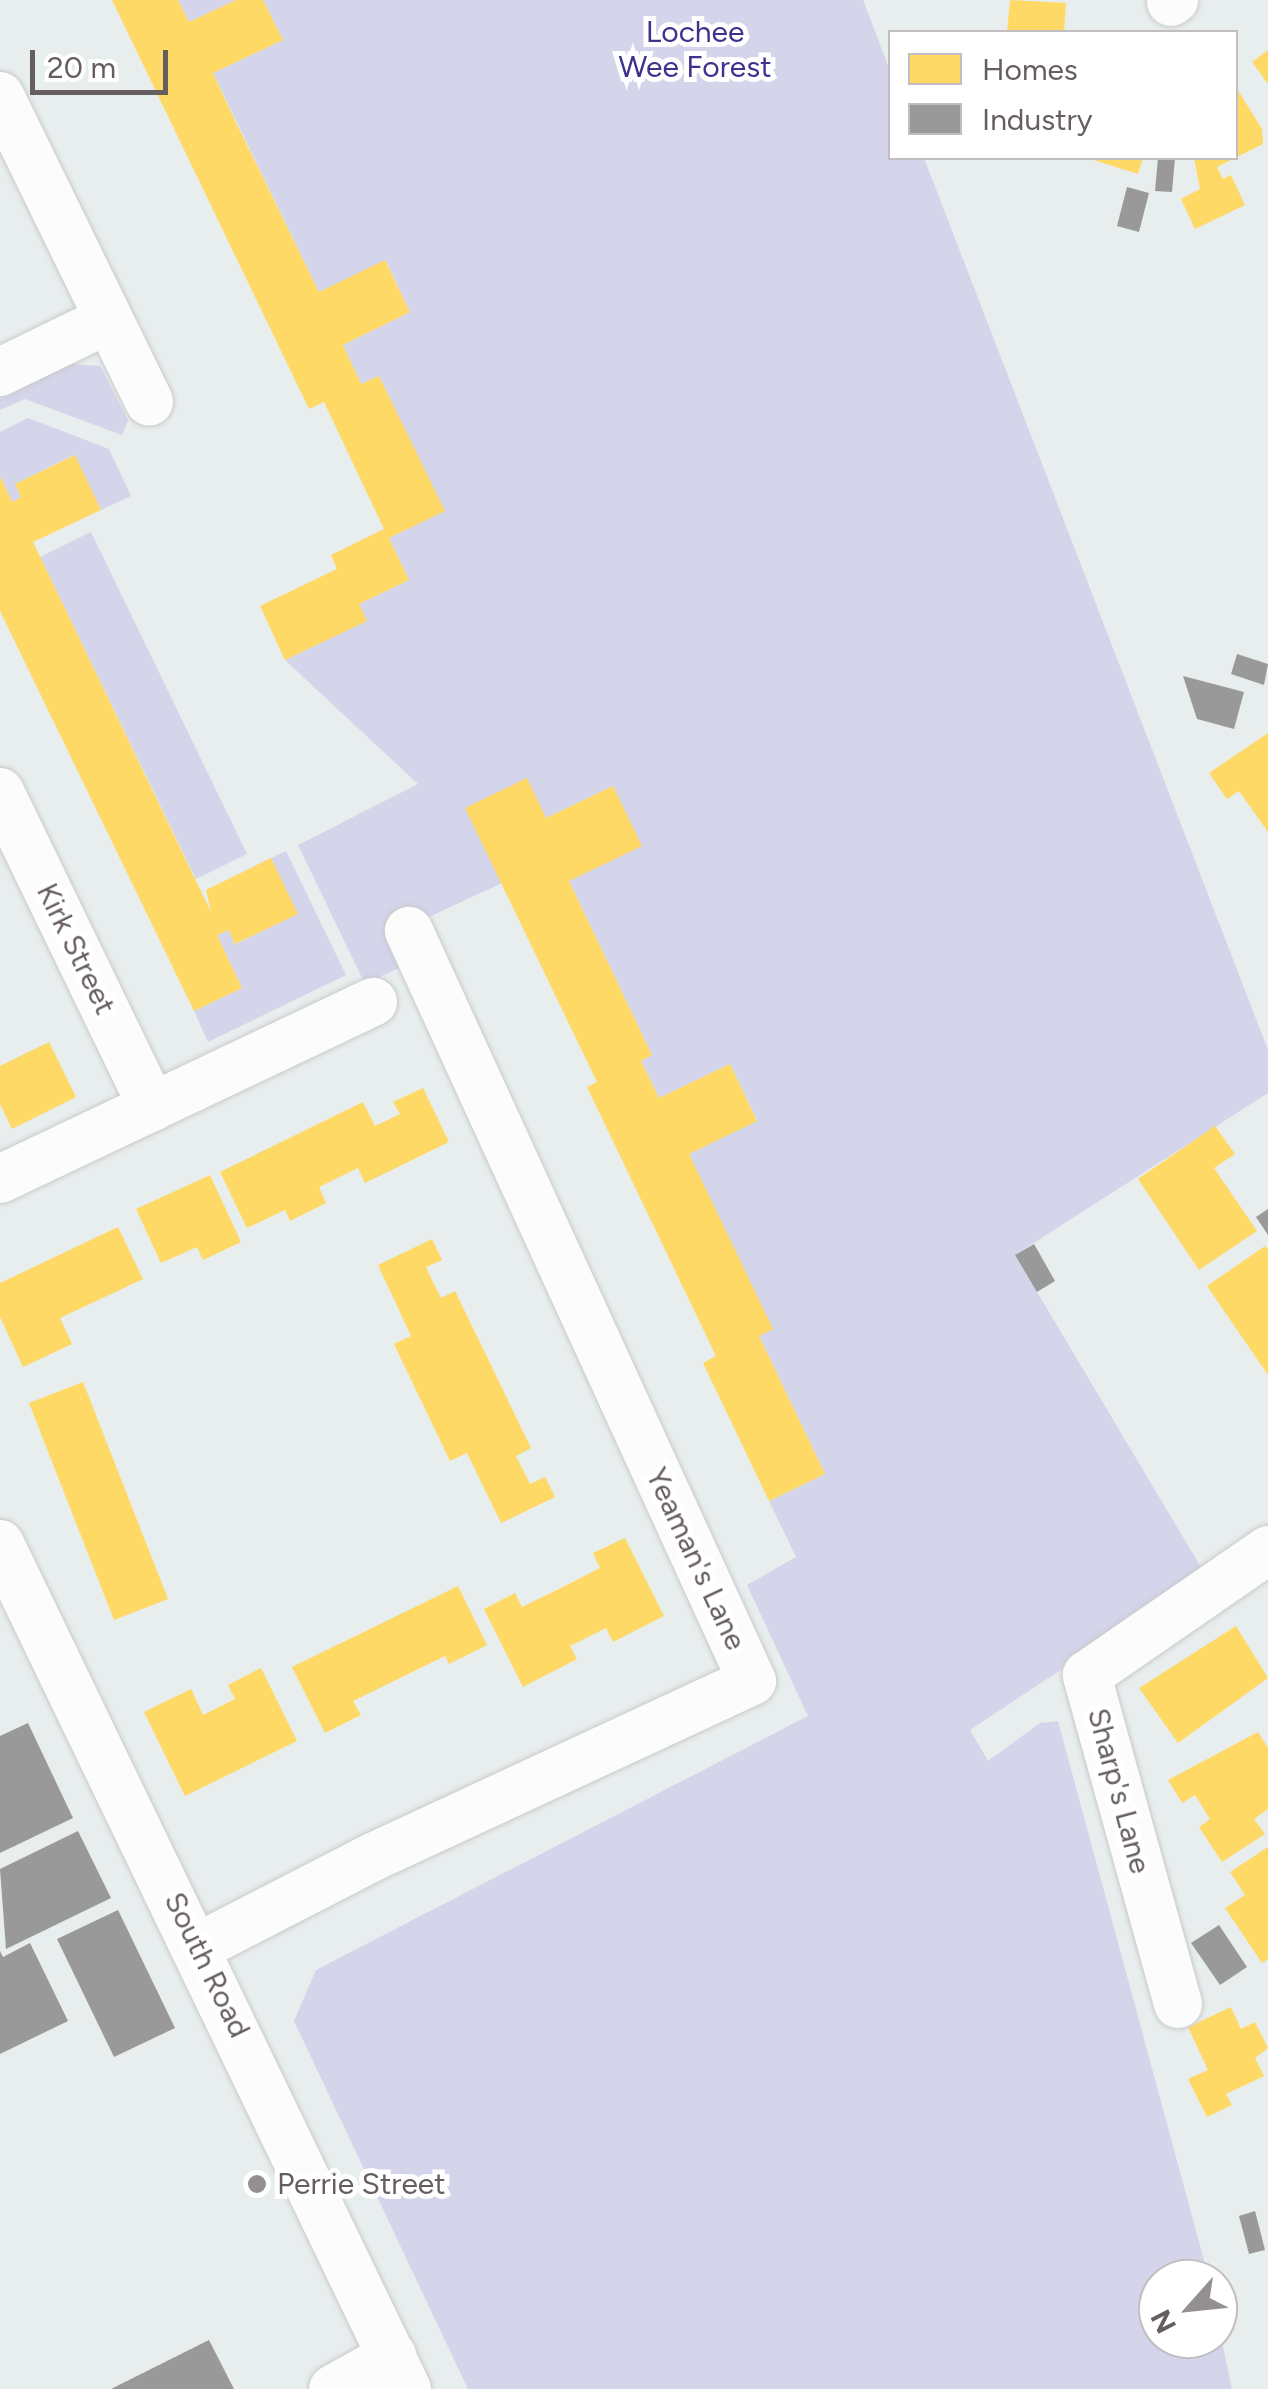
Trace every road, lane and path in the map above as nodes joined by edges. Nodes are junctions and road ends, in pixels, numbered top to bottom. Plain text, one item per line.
1 (0, 96) edge
2 (108, 319) junction
3 (0, 372) edge
4 (149, 402) dead end
5 (0, 792) edge
6 (409, 931) dead end
7 (373, 1002) dead end
8 (152, 1106) junction
9 (0, 1179) edge
10 (0, 1544) edge
11 (1268, 1550) edge
12 (198, 1947) junction
13 (1178, 2004) dead end
14 (400, 2373) edge
15 (333, 2389) edge

1 - 2 street
2 - 3 street
2 - 4 street
5 - 8 street, Kirk Street
6 - 12 street, Yeaman's Lane
7 - 8 street
8 - 9 street
10 - 12 street, South Road
11 - 13 street, Sharp's Lane
12 - 14 street, South Road
14 - 15 street

